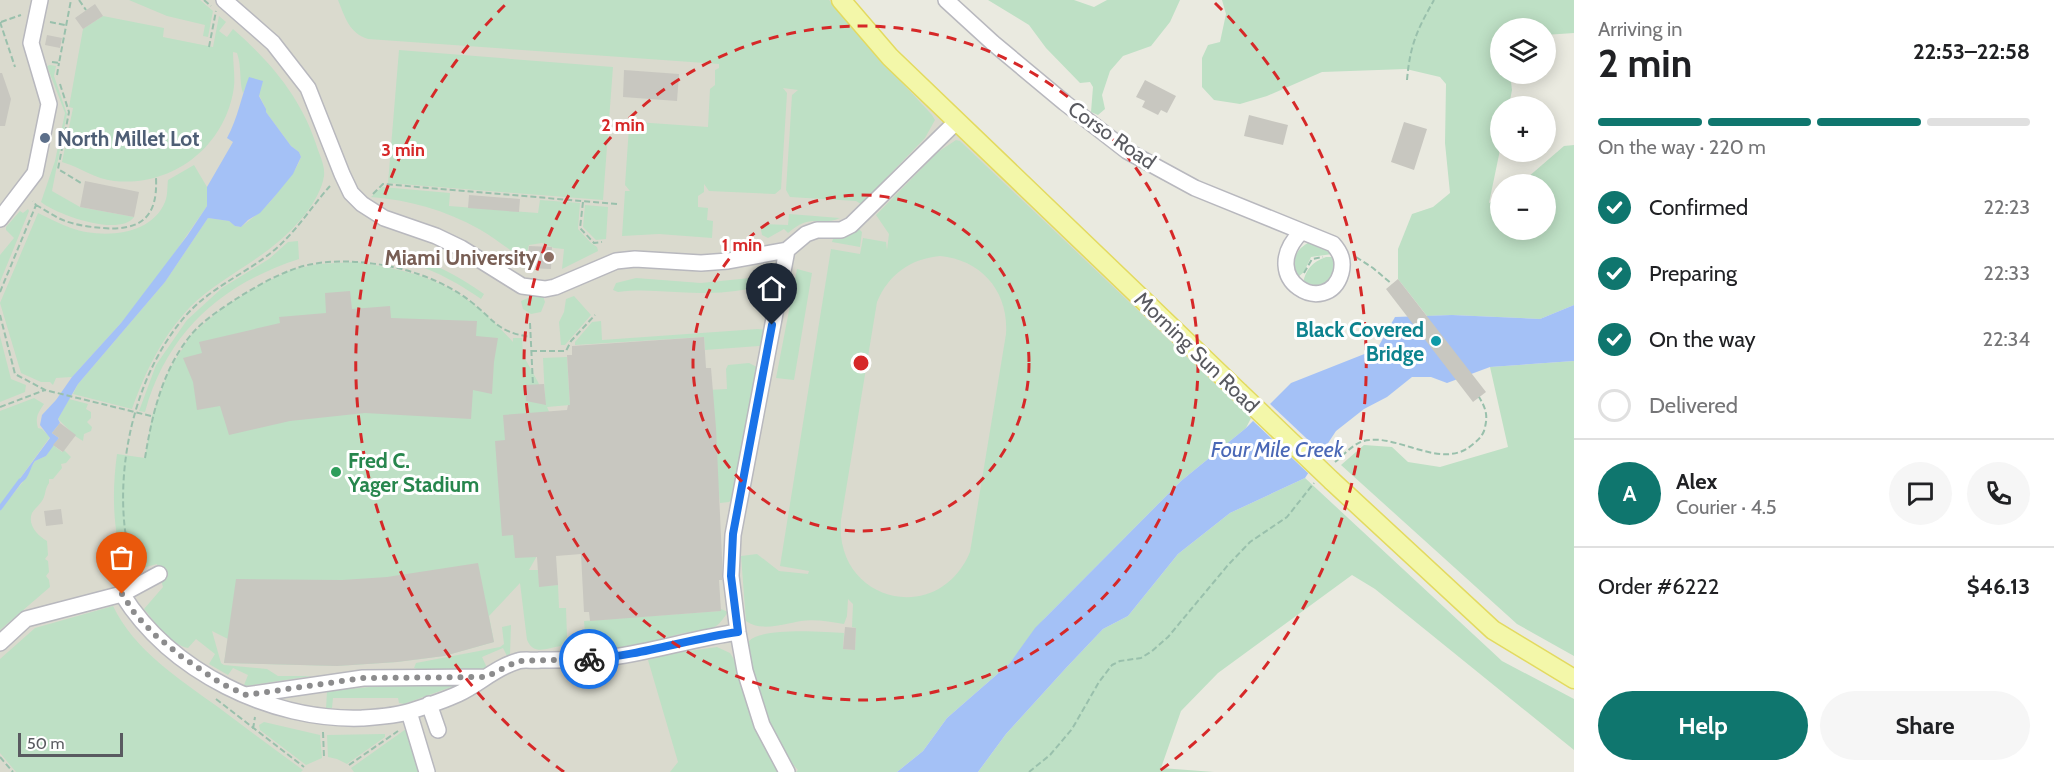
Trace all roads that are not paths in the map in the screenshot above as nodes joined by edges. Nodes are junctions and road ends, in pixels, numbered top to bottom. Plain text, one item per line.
1 (40, 0) edge
2 (224, 0) edge
3 (841, 0) edge
4 (946, 0) edge
5 (957, 121) junction
6 (0, 219) edge
7 (1301, 232) junction
8 (787, 250) junction
9 (159, 574) dead end
10 (122, 594) junction
11 (738, 632) junction
12 (0, 643) edge
13 (486, 677) junction
14 (1574, 679) edge
15 (246, 695) junction
16 (429, 704) junction
17 (406, 720) junction
18 (438, 730) dead end
19 (427, 772) edge
20 (787, 772) edge

1 - 6 street
2 - 8 street
3 - 5 main road, Morning Sun Road
4 - 7 street, Corso Road
5 - 8 street
5 - 14 main road, Morning Sun Road, bridge
7 - 7 street, Corso Road
8 - 11 street
9 - 10 street
10 - 12 street
10 - 15 street
11 - 13 street
11 - 20 street
13 - 15 street
13 - 16 street
15 - 17 street
16 - 17 street
16 - 18 street
17 - 19 street

